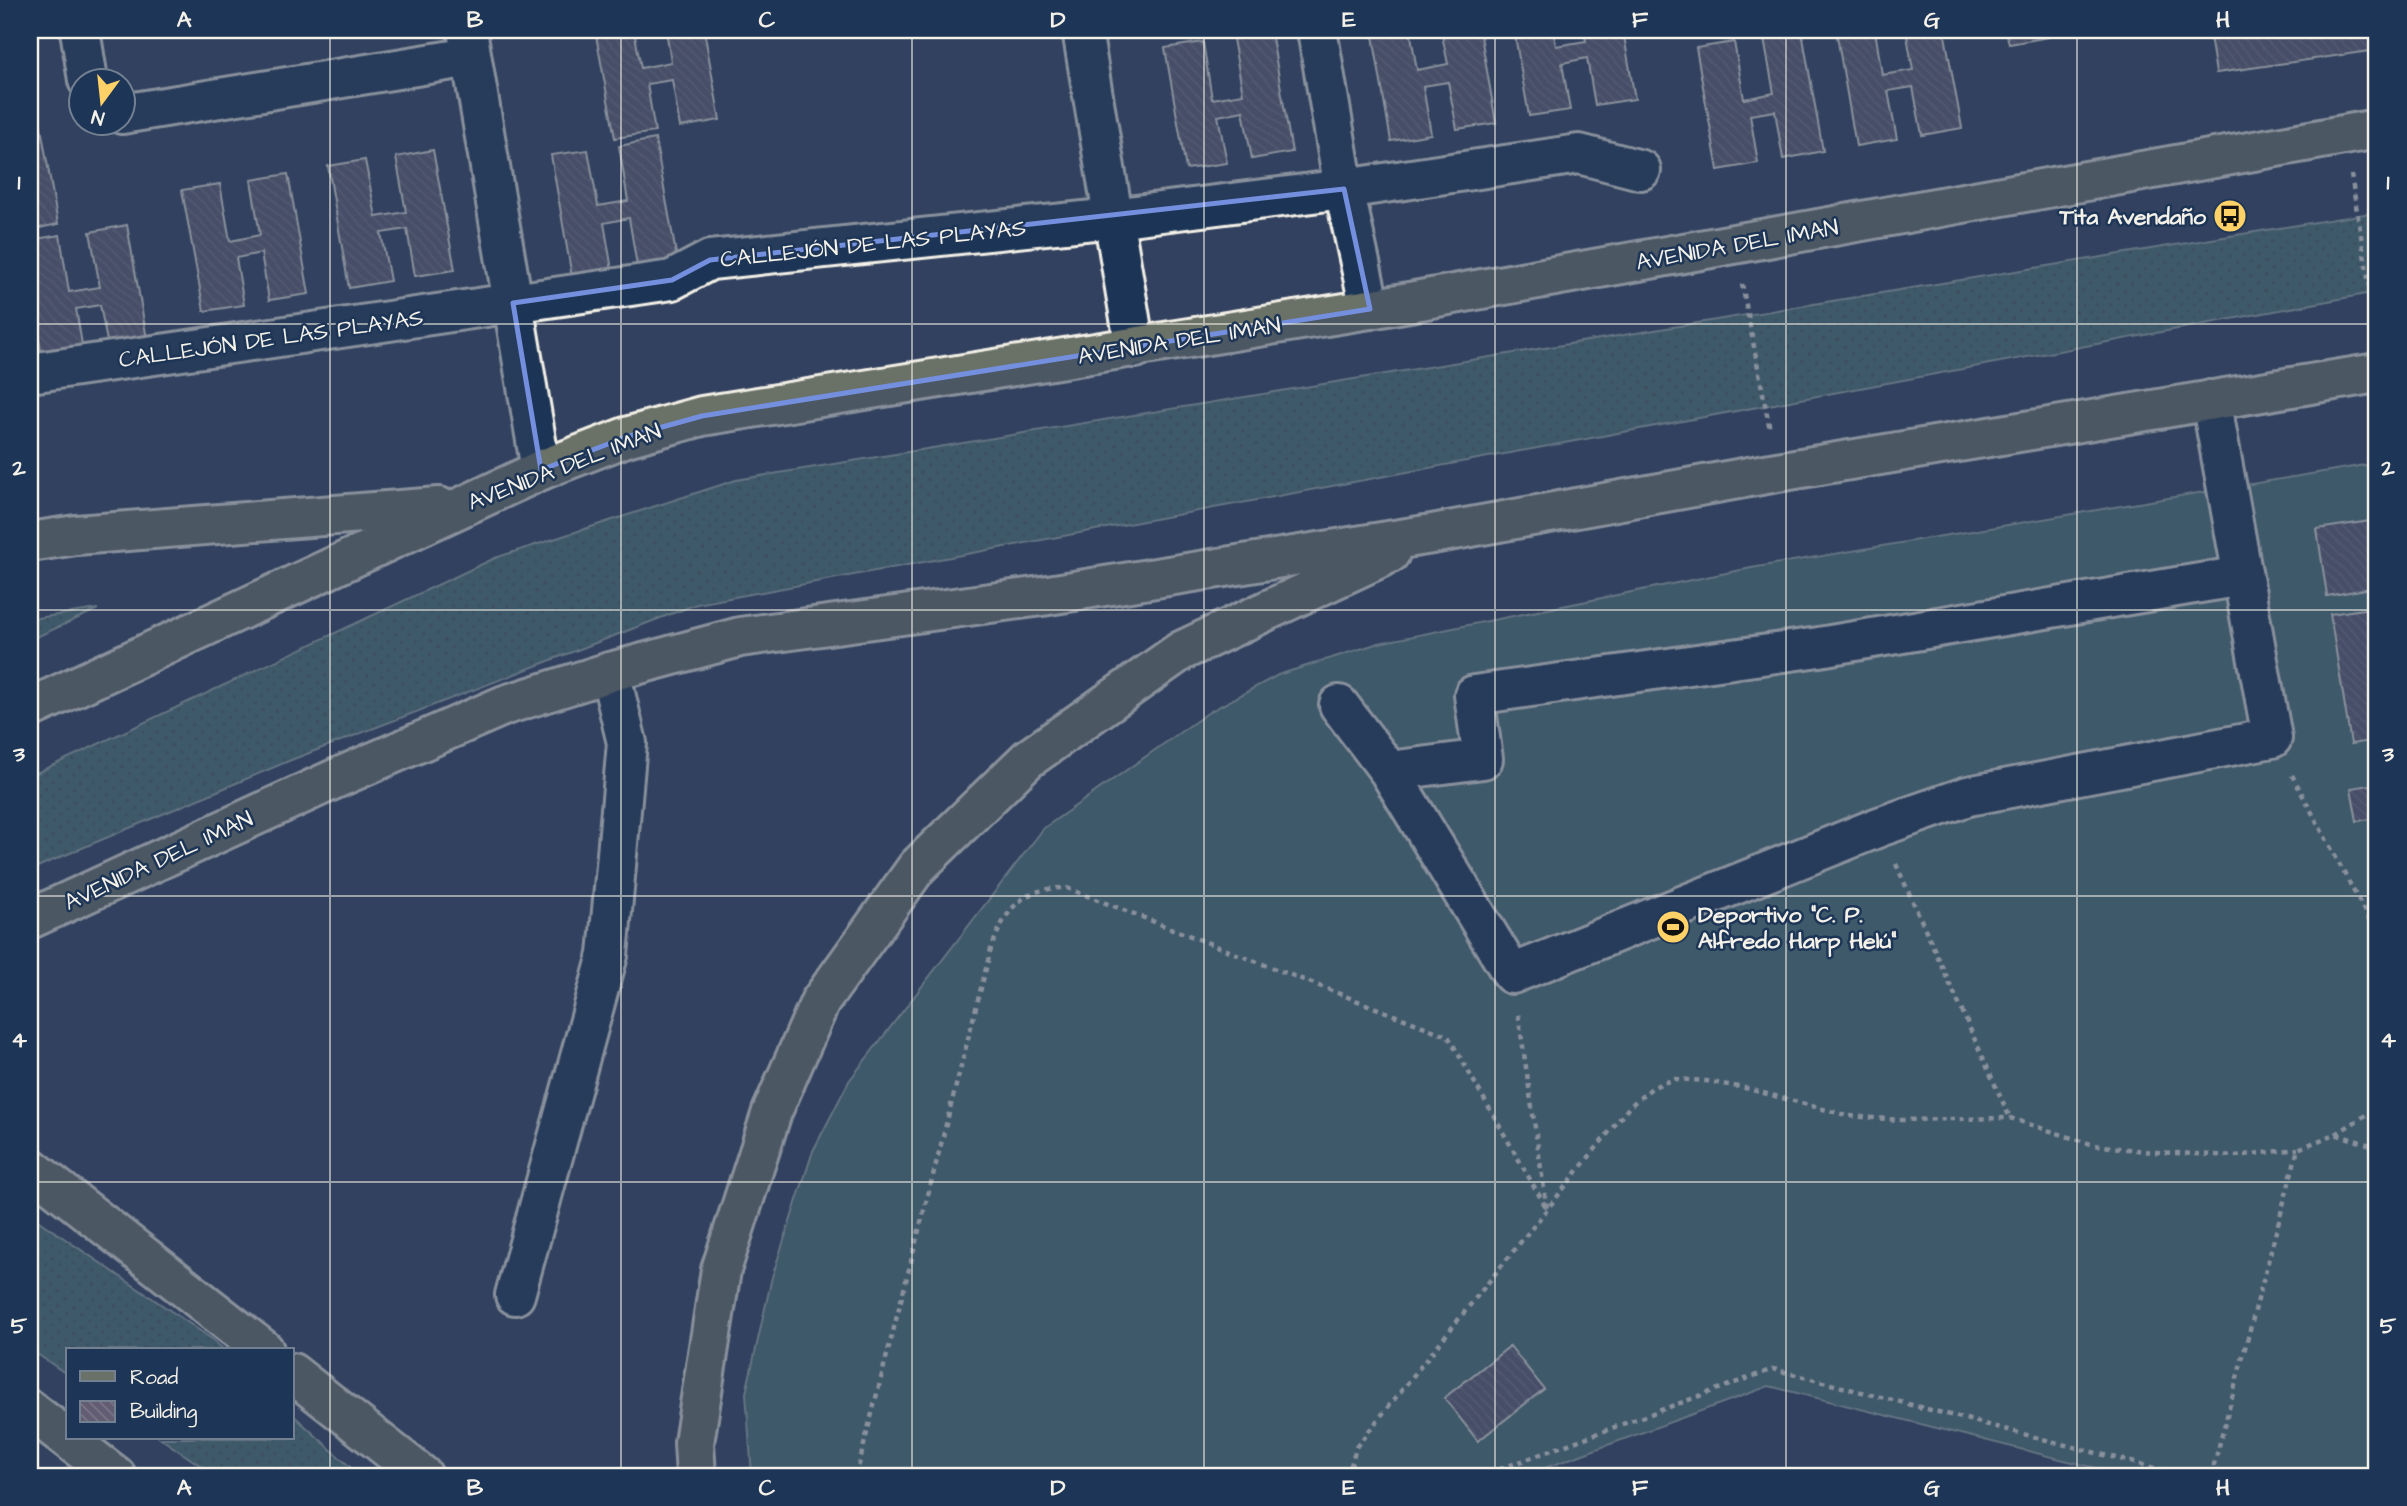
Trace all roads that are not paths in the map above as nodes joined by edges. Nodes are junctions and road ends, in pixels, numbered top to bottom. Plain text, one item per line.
1 (80, 30) edge
2 (1082, 30) edge
3 (1317, 30) edge
4 (469, 43) edge
5 (86, 66) edge
6 (136, 111) edge
7 (2361, 132) edge
8 (1641, 170) dead end
9 (1344, 189) junction
10 (1113, 218) junction
11 (513, 303) junction
12 (1370, 309) junction
13 (1135, 348) junction
14 (30, 373) edge
15 (2377, 373) edge
16 (2211, 400) junction
17 (541, 470) junction
18 (462, 505) junction
19 (1432, 534) junction
20 (30, 542) edge
21 (2242, 576) junction
22 (610, 672) junction
23 (1339, 705) dead end
24 (30, 709) edge
25 (1389, 771) junction
26 (30, 919) edge
27 (30, 1167) edge
28 (515, 1295) dead end
29 (261, 1348) edge
30 (294, 1375) edge
31 (30, 1410) edge
32 (66, 1438) edge
33 (69, 1440) edge
34 (116, 1476) edge
35 (424, 1476) edge
36 (696, 1476) edge

1 - 5 street
2 - 10 street
3 - 9 street
4 - 6 street
4 - 11 street
7 - 12 main road, AVENIDA DEL IMAN
8 - 9 street, CALLEJÓN DE LAS PLAYAS
9 - 10 street, CALLEJÓN DE LAS PLAYAS
9 - 12 street
10 - 11 street, CALLEJÓN DE LAS PLAYAS
10 - 13 street
11 - 14 street, CALLEJÓN DE LAS PLAYAS
11 - 17 street
12 - 13 main road, AVENIDA DEL IMAN
13 - 17 main road, AVENIDA DEL IMAN
15 - 16 main road, AVENIDA DEL IMAN
16 - 19 main road, AVENIDA DEL IMAN
16 - 21 street
17 - 18 main road, AVENIDA DEL IMAN
18 - 20 main road
18 - 24 main road, AVENIDA DEL IMAN
19 - 22 main road, AVENIDA DEL IMAN
19 - 36 main road
21 - 25 street
21 - 25 street
22 - 26 main road, AVENIDA DEL IMAN
22 - 28 street
23 - 25 street
27 - 29 main road
30 - 35 main road
31 - 32 main road
33 - 34 main road

